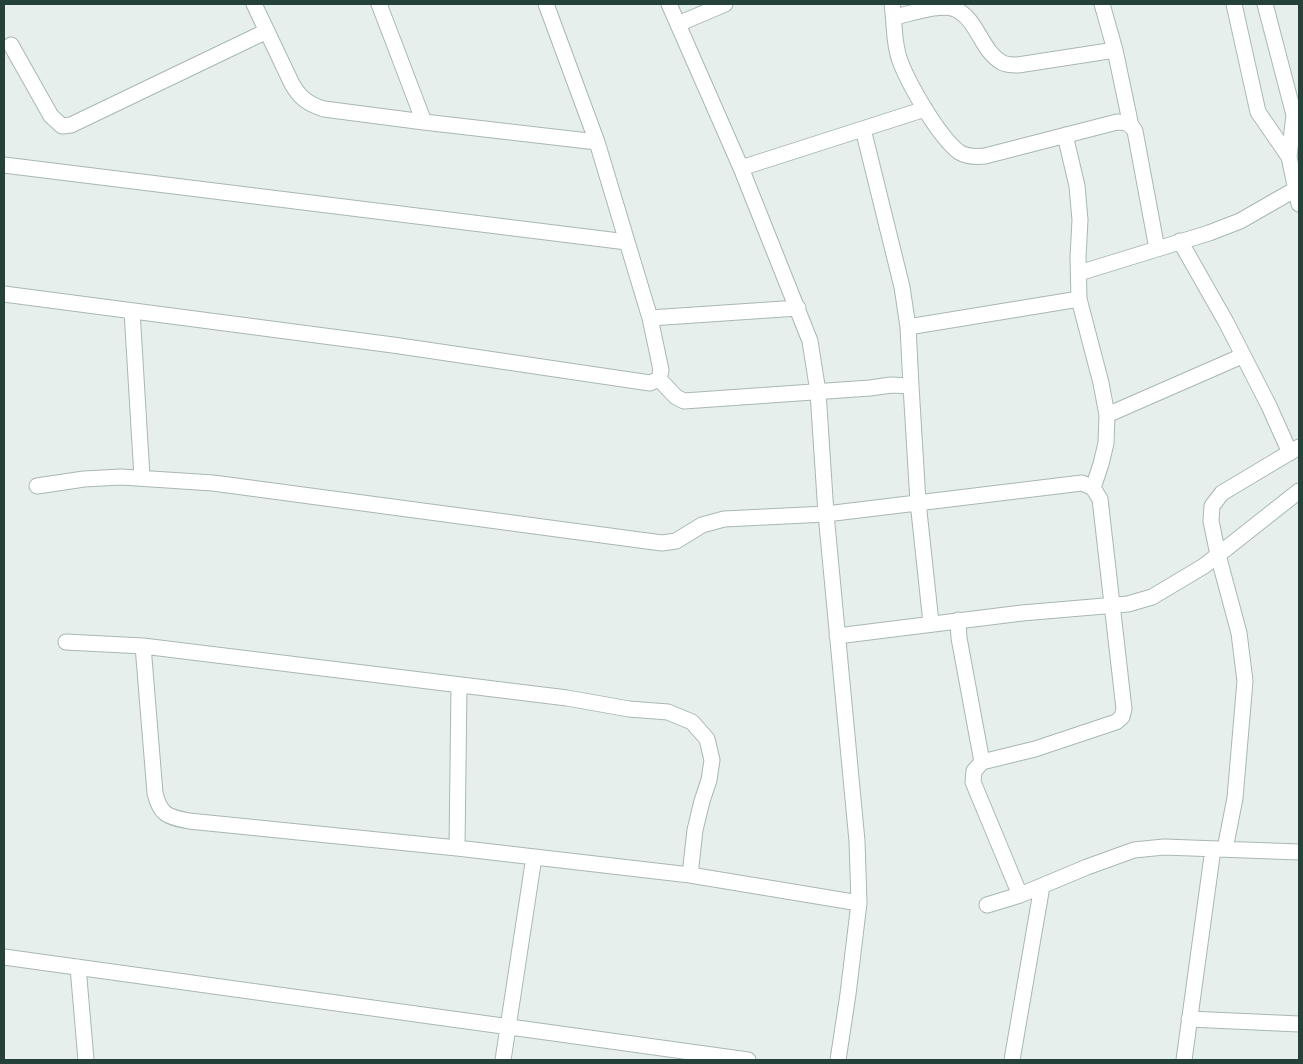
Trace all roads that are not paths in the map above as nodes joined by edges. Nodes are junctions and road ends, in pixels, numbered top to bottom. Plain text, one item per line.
1 (254, 4) edge
2 (379, 4) edge
3 (546, 4) edge
4 (669, 4) edge
5 (725, 4) edge
6 (1102, 4) edge
7 (1234, 4) edge
8 (1265, 4) edge
9 (893, 10) edge
10 (678, 24) junction
11 (267, 31) junction
12 (12, 45) dead end
13 (1115, 50) junction
14 (1294, 90) edge
15 (925, 109) junction
16 (424, 122) junction
17 (1131, 126) junction
18 (862, 129) junction
19 (1065, 135) junction
20 (597, 142) junction
21 (1289, 157) junction
22 (4, 165) edge
23 (741, 168) junction
24 (1298, 196) edge
25 (627, 242) junction
26 (1180, 242) junction
27 (1157, 248) junction
28 (1079, 273) junction
29 (4, 294) edge
30 (1080, 299) junction
31 (798, 308) junction
32 (132, 310) junction
33 (650, 318) junction
34 (908, 327) junction
35 (1242, 356) junction
36 (659, 379) junction
37 (911, 386) junction
38 (818, 392) junction
39 (1107, 415) junction
40 (1294, 450) edge
41 (142, 477) junction
42 (37, 486) dead end
43 (1093, 488) junction
44 (1299, 491) edge
45 (918, 502) junction
46 (826, 514) junction
47 (1218, 555) junction
48 (1112, 605) junction
49 (958, 620) junction
50 (931, 623) junction
51 (837, 636) junction
52 (66, 642) dead end
53 (143, 646) junction
54 (459, 685) junction
55 (982, 762) junction
56 (457, 848) junction
57 (1219, 849) junction
58 (1299, 852) edge
59 (534, 857) junction
60 (690, 875) junction
61 (1042, 886) junction
62 (1020, 895) junction
63 (859, 902) junction
64 (987, 905) dead end
65 (4, 957) edge
66 (78, 967) junction
67 (1189, 1020) junction
68 (1299, 1024) edge
69 (508, 1026) junction
70 (674, 1056) edge
71 (86, 1060) edge
72 (503, 1060) edge
73 (748, 1060) edge
74 (838, 1060) edge
75 (1012, 1060) edge
76 (1184, 1060) edge

1 - 11 street
2 - 16 street
3 - 20 street
4 - 10 street
5 - 10 street
6 - 13 street
7 - 21 street
8 - 14 street
9 - 13 street
9 - 15 street
10 - 23 street
11 - 12 street
11 - 16 street
13 - 17 street
14 - 21 street
15 - 18 street
15 - 19 street
16 - 20 street
17 - 19 street
17 - 27 street
18 - 23 street
18 - 34 street
19 - 28 street
20 - 25 street
21 - 24 street
22 - 25 street
23 - 31 street
24 - 26 street
25 - 33 street
26 - 27 street
26 - 35 street
27 - 28 street
28 - 30 street
29 - 32 street
30 - 34 street
30 - 39 street
31 - 33 street
31 - 38 street
32 - 36 street
32 - 41 street
33 - 36 street
34 - 37 street
35 - 39 street
35 - 40 street
36 - 38 street
37 - 38 street
37 - 45 street
38 - 46 street
39 - 43 street
40 - 47 street
41 - 42 street
41 - 46 street
43 - 45 street
43 - 48 street
44 - 47 street
45 - 46 street
45 - 50 street
46 - 51 street
47 - 48 street
47 - 57 street
48 - 49 street
48 - 55 street
49 - 50 street
49 - 55 street
50 - 51 street
51 - 63 street
52 - 53 street
53 - 54 street
53 - 56 street
54 - 56 street
54 - 60 street
55 - 62 street
56 - 59 street
57 - 58 street
57 - 61 street
57 - 67 street
59 - 60 street
59 - 69 street
60 - 63 street
61 - 62 street
61 - 75 street
62 - 64 street
63 - 74 street
65 - 66 street
66 - 69 street
66 - 71 street
67 - 68 street
67 - 76 street
69 - 70 street
69 - 72 street
70 - 73 street

